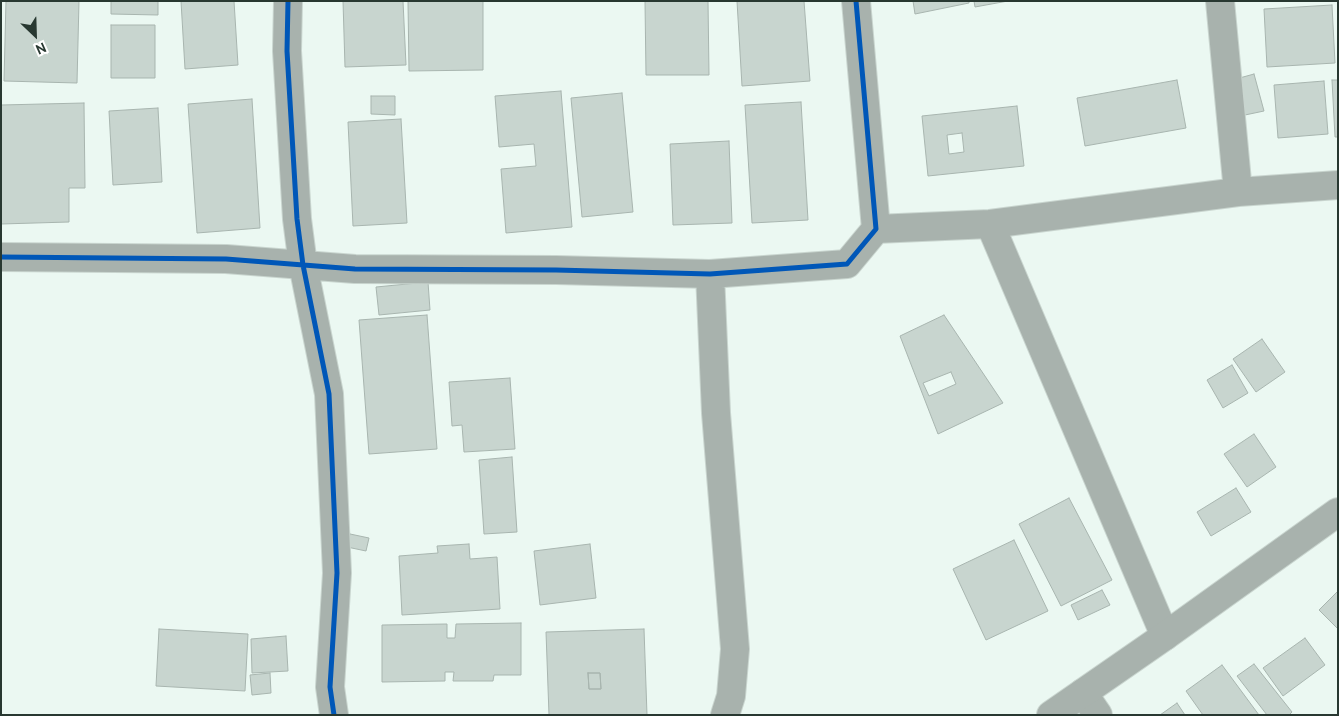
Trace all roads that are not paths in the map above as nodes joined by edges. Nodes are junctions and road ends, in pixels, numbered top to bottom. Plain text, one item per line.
1 (288, 1) edge
2 (856, 1) edge
3 (1220, 1) edge
4 (1338, 185) edge
5 (1238, 192) junction
6 (990, 224) junction
7 (876, 229) junction
8 (1, 257) edge
9 (303, 265) junction
10 (710, 274) junction
11 (1338, 512) edge
12 (1165, 636) junction
13 (1090, 704) edge
14 (334, 715) edge
15 (724, 715) edge
16 (1051, 715) edge

1 - 9 street
2 - 7 street
3 - 5 street
4 - 5 street
5 - 6 street
6 - 7 street
6 - 12 street
7 - 10 street
8 - 9 street
9 - 10 street
9 - 14 street
10 - 15 street
11 - 12 street
12 - 13 street
13 - 16 street

